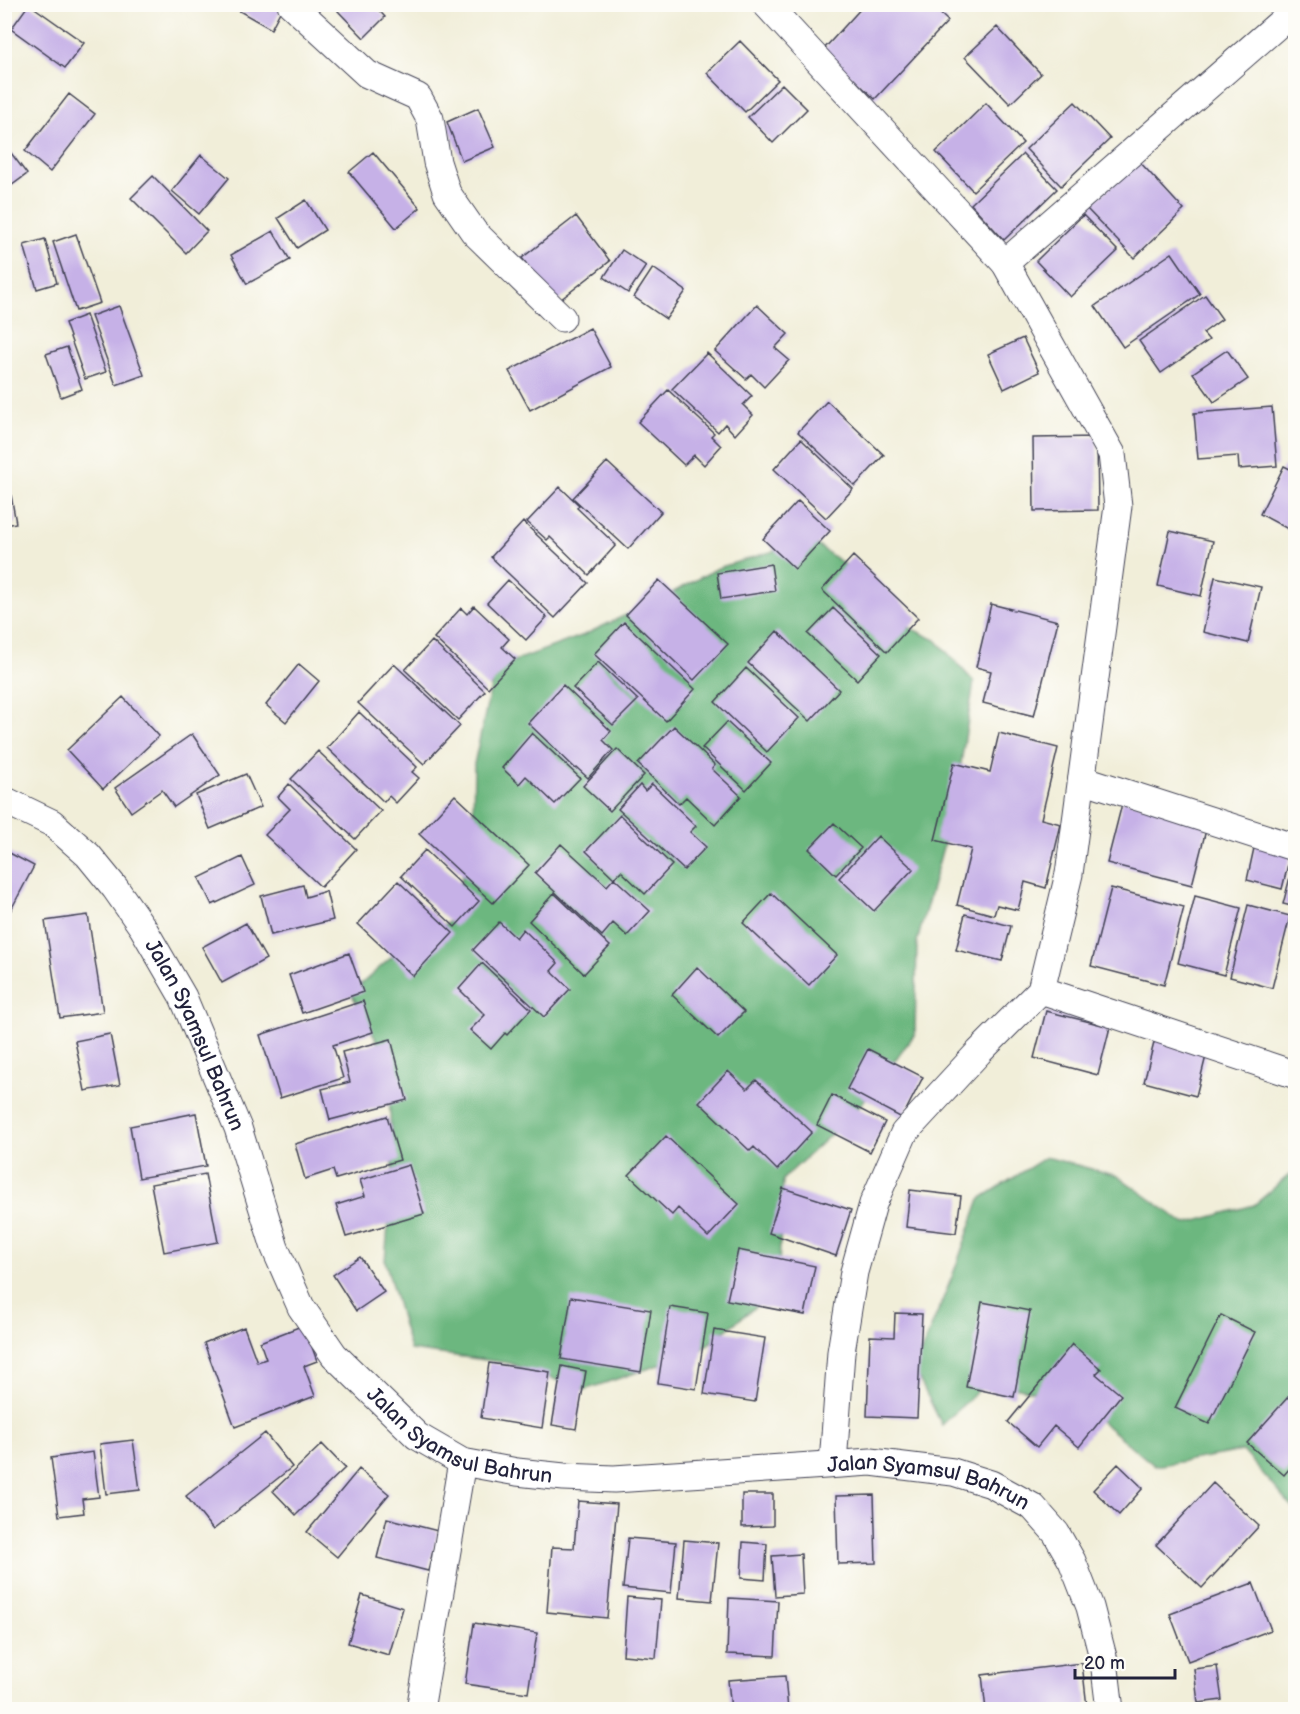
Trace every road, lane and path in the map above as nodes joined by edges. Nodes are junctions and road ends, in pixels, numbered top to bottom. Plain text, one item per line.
1 (291, 4) edge
2 (766, 4) edge
3 (1296, 9) edge
4 (1005, 263) junction
5 (562, 318) dead end
6 (1082, 779) junction
7 (4, 800) edge
8 (1296, 848) edge
9 (1041, 990) junction
10 (1296, 1075) edge
11 (462, 1462) junction
12 (833, 1464) junction
13 (420, 1710) edge
14 (1110, 1710) edge

1 - 5 street
2 - 4 street
3 - 4 street
4 - 6 street
6 - 8 street
6 - 9 street
7 - 11 street, Jalan Syamsul Bahrun
9 - 10 street
9 - 12 street
11 - 12 street, Jalan Syamsul Bahrun
11 - 13 street
12 - 14 street, Jalan Syamsul Bahrun

